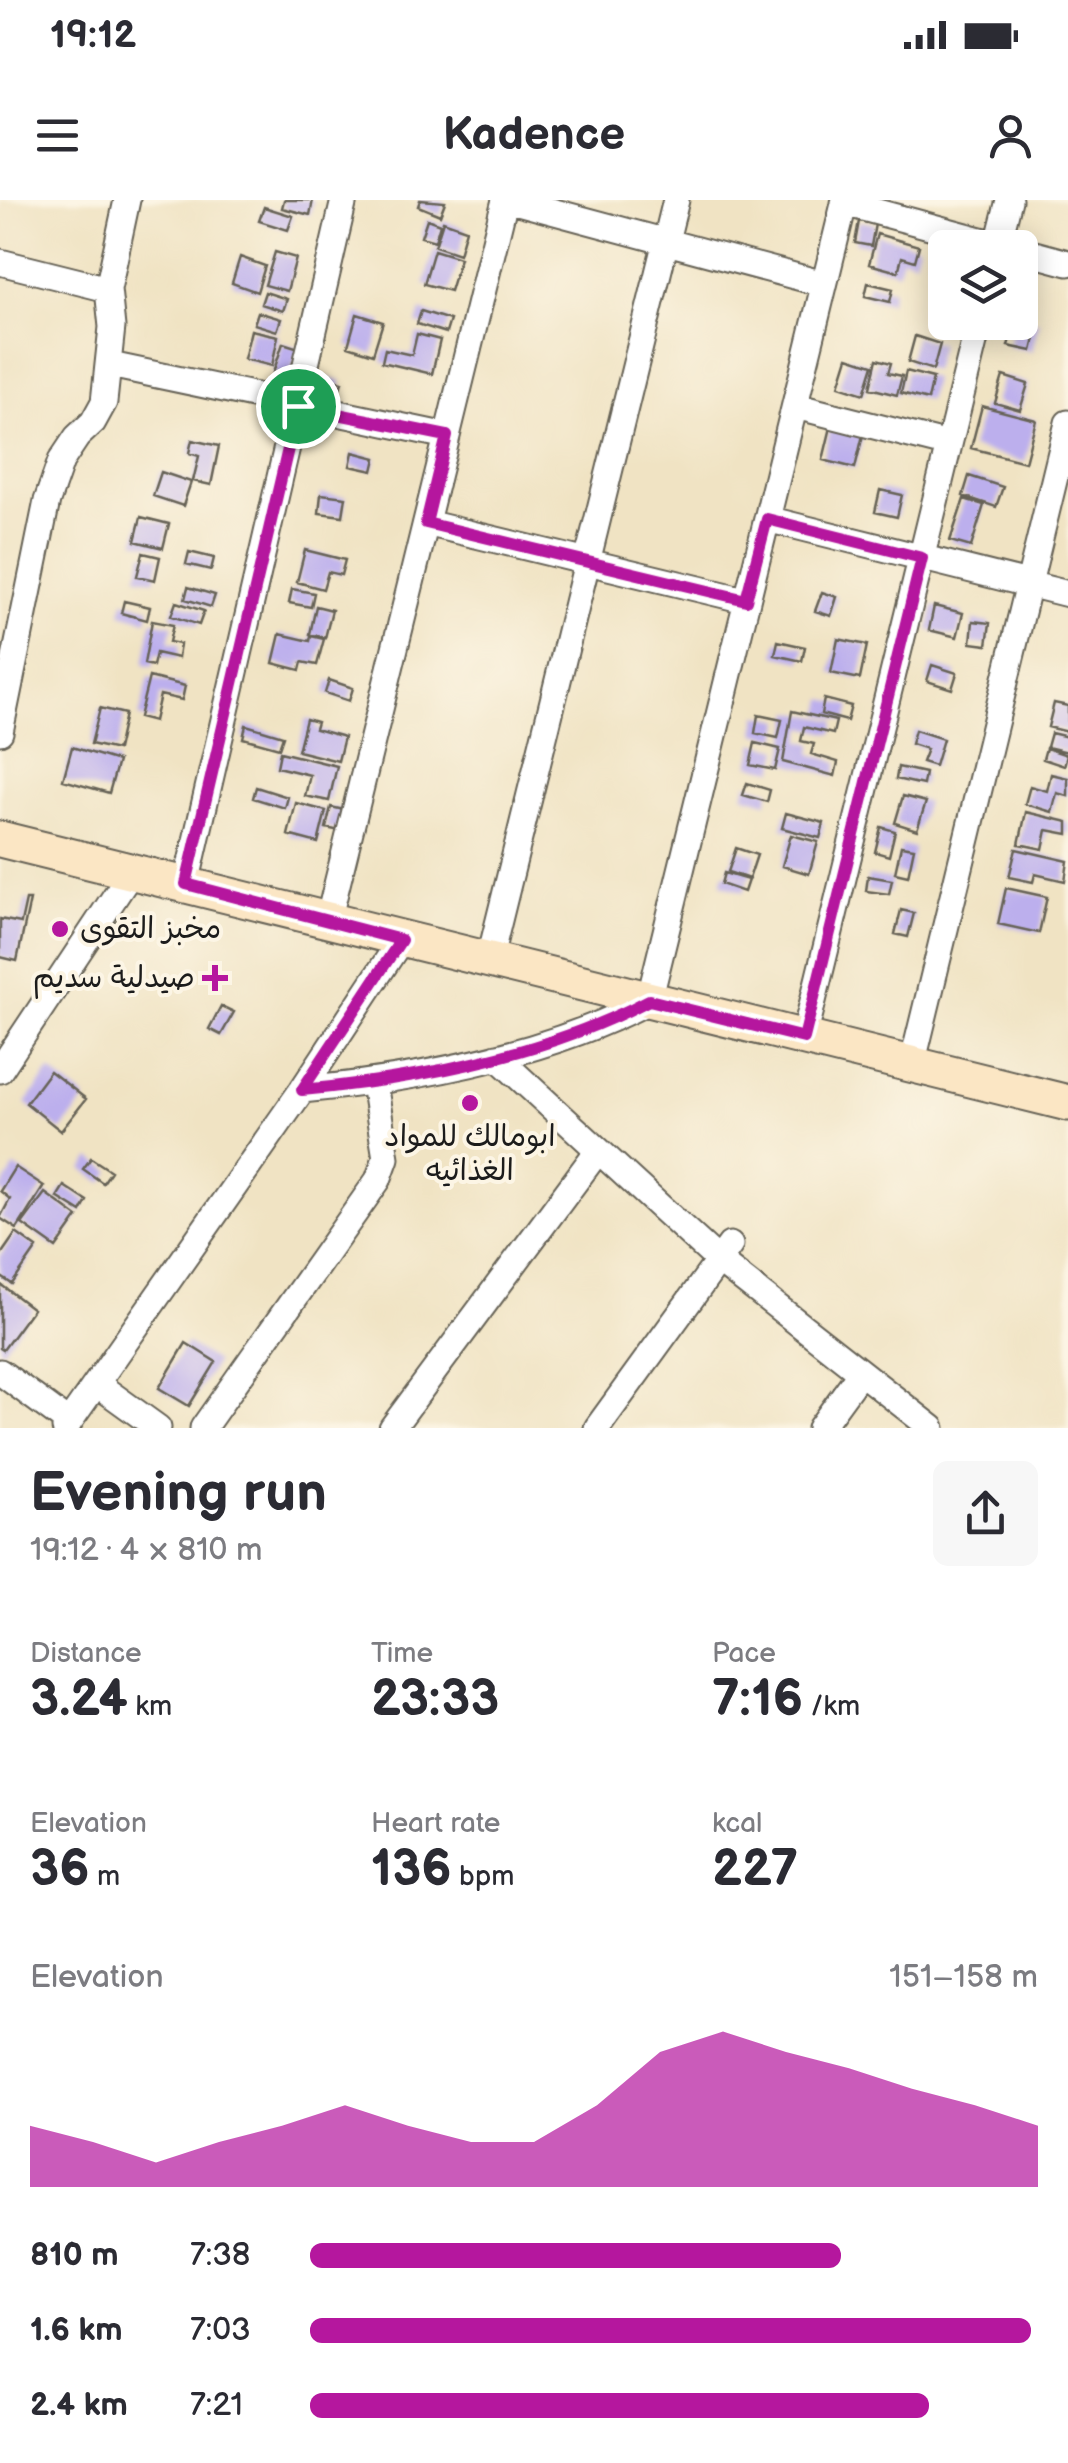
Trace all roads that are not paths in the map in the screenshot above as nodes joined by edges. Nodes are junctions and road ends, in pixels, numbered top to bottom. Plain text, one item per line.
1 (127, 200) edge
2 (344, 200) edge
3 (507, 200) edge
4 (676, 200) edge
5 (1008, 200) edge
6 (844, 201) edge
7 (946, 230) edge
8 (1007, 230) edge
9 (666, 242) junction
10 (1038, 255) edge
11 (0, 262) edge
12 (1068, 263) edge
13 (824, 284) junction
14 (108, 289) junction
15 (975, 340) edge
16 (110, 365) junction
17 (298, 406) junction
18 (794, 406) junction
19 (1068, 423) edge
20 (447, 436) junction
21 (949, 445) junction
22 (767, 519) junction
23 (426, 523) junction
24 (922, 558) junction
25 (587, 562) junction
26 (1029, 584) junction
27 (1068, 594) edge
28 (746, 600) junction
29 (0, 732) edge
30 (0, 838) edge
31 (132, 871) junction
32 (186, 884) junction
33 (328, 921) junction
34 (401, 940) junction
35 (489, 961) junction
36 (649, 1000) junction
37 (804, 1038) junction
38 (497, 1056) junction
39 (912, 1065) junction
40 (0, 1070) edge
41 (374, 1083) junction
42 (302, 1090) junction
43 (1068, 1102) edge
44 (597, 1152) junction
45 (724, 1252) junction
46 (0, 1372) edge
47 (860, 1373) junction
48 (97, 1384) junction
49 (67, 1426) edge
50 (158, 1428) edge
51 (203, 1428) edge
52 (392, 1428) edge
53 (597, 1428) edge
54 (820, 1428) edge
55 (932, 1428) edge

1 - 14 street
2 - 17 street
3 - 9 street
3 - 20 street
4 - 9 street
5 - 8 street
6 - 7 street
6 - 13 street
9 - 13 street
9 - 25 street
10 - 12 street
11 - 14 street
13 - 18 street
14 - 16 street
15 - 21 street
16 - 17 street
16 - 29 street
17 - 20 street
17 - 32 street
18 - 21 street
18 - 22 street
19 - 26 street
20 - 23 street
21 - 24 street
22 - 24 street
22 - 28 street
23 - 25 street
23 - 33 street
24 - 26 street
24 - 37 street
25 - 28 street
25 - 35 street
26 - 27 street
26 - 39 street
28 - 36 street
30 - 31 main road
31 - 32 main road
31 - 40 street
32 - 33 main road
33 - 34 main road
34 - 35 main road
34 - 42 street
35 - 36 main road
36 - 37 main road
36 - 38 street
37 - 39 main road
38 - 41 street
38 - 44 street
39 - 43 main road
41 - 42 street
41 - 51 street
42 - 48 street
44 - 45 street
44 - 52 street
45 - 47 street
45 - 53 street
46 - 49 street
47 - 54 street
47 - 55 street
48 - 49 street
48 - 50 street

